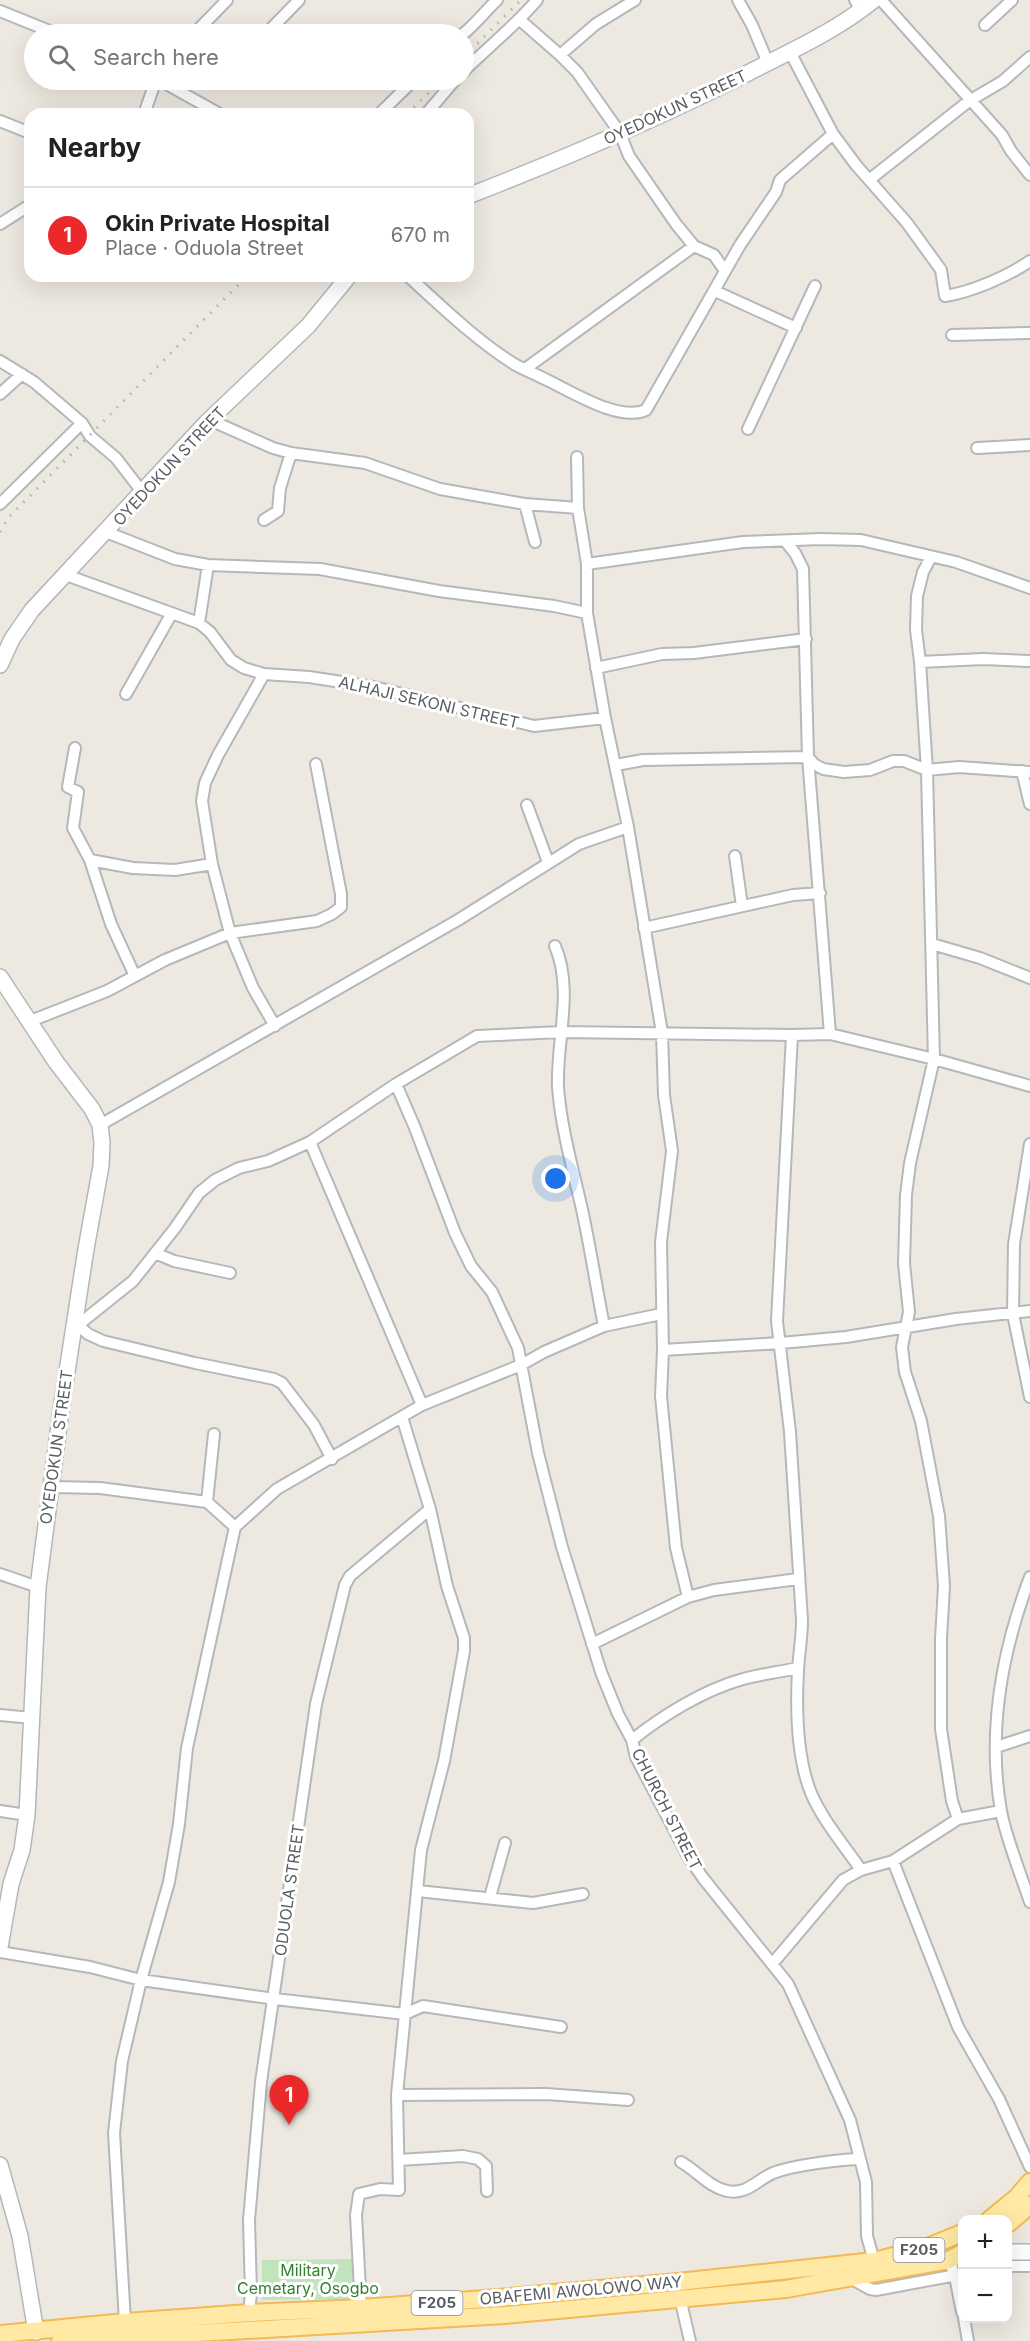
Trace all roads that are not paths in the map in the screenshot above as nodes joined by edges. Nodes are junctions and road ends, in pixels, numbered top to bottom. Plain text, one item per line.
1 (227, 0) edge
2 (299, 0) edge
3 (537, 0) edge
4 (635, 0) edge
5 (738, 0) edge
6 (874, 0) edge
7 (880, 0) edge
8 (496, 1) edge
9 (1004, 2) edge
10 (858, 5) edge
11 (0, 11) edge
12 (520, 20) junction
13 (32, 24) edge
14 (204, 24) edge
15 (276, 24) edge
16 (474, 25) edge
17 (985, 25) dead end
18 (790, 52) junction
19 (560, 55) junction
20 (1030, 57) edge
21 (474, 61) edge
22 (768, 63) junction
23 (153, 90) edge
24 (176, 90) edge
25 (404, 90) edge
26 (446, 90) edge
27 (969, 100) junction
28 (146, 108) edge
29 (209, 108) edge
30 (385, 108) edge
31 (431, 108) edge
32 (0, 121) edge
33 (24, 131) edge
34 (620, 133) junction
35 (833, 134) junction
36 (1030, 175) edge
37 (869, 180) junction
38 (474, 194) edge
39 (24, 209) edge
40 (0, 224) edge
41 (694, 246) junction
42 (1030, 261) edge
43 (725, 271) junction
44 (344, 282) edge
45 (415, 282) edge
46 (815, 286) dead end
47 (714, 291) junction
48 (796, 328) junction
49 (1030, 333) edge
50 (952, 335) dead end
51 (0, 361) edge
52 (525, 369) junction
53 (22, 374) junction
54 (0, 394) edge
55 (210, 420) junction
56 (82, 423) junction
57 (748, 429) dead end
58 (1030, 446) edge
59 (977, 448) dead end
60 (291, 453) junction
61 (577, 457) dead end
62 (142, 493) junction
63 (0, 504) edge
64 (525, 504) junction
65 (578, 508) junction
66 (264, 520) dead end
67 (106, 532) junction
68 (535, 542) dead end
69 (786, 542) junction
70 (931, 557) junction
71 (587, 564) junction
72 (208, 565) junction
73 (66, 576) junction
74 (1030, 588) edge
75 (172, 613) junction
76 (587, 613) junction
77 (200, 623) junction
78 (806, 639) junction
79 (1030, 661) edge
80 (920, 662) junction
81 (0, 665) edge
82 (596, 668) junction
83 (264, 675) junction
84 (126, 694) dead end
85 (604, 718) junction
86 (75, 748) dead end
87 (808, 757) junction
88 (316, 764) dead end
89 (616, 765) junction
90 (927, 770) junction
91 (1026, 772) edge
92 (1030, 804) edge
93 (527, 805) dead end
94 (627, 826) junction
95 (735, 856) dead end
96 (90, 860) junction
97 (548, 862) junction
98 (212, 864) junction
99 (820, 893) junction
100 (742, 906) junction
101 (644, 928) junction
102 (230, 933) junction
103 (932, 944) junction
104 (555, 946) dead end
105 (135, 976) junction
106 (0, 977) edge
107 (1030, 978) edge
108 (28, 1022) junction
109 (275, 1026) junction
110 (561, 1032) junction
111 (662, 1033) junction
112 (830, 1034) junction
113 (792, 1035) junction
114 (934, 1059) junction
115 (396, 1084) junction
116 (1030, 1086) edge
117 (100, 1125) junction
118 (310, 1142) junction
119 (1030, 1144) edge
120 (155, 1253) junction
121 (230, 1273) dead end
122 (1030, 1311) edge
123 (662, 1314) junction
124 (1013, 1314) junction
125 (604, 1326) junction
126 (906, 1328) junction
127 (75, 1331) junction
128 (781, 1343) junction
129 (663, 1350) junction
130 (521, 1365) junction
131 (1030, 1397) edge
132 (422, 1405) junction
133 (402, 1417) junction
134 (214, 1434) dead end
135 (332, 1459) junction
136 (52, 1487) junction
137 (207, 1502) junction
138 (430, 1509) junction
139 (235, 1527) junction
140 (0, 1574) edge
141 (1030, 1577) edge
142 (798, 1579) junction
143 (38, 1587) junction
144 (688, 1597) junction
145 (592, 1644) junction
146 (798, 1668) junction
147 (0, 1715) edge
148 (32, 1718) junction
149 (1030, 1736) edge
150 (632, 1740) junction
151 (996, 1747) junction
152 (0, 1811) edge
153 (1001, 1811) junction
154 (27, 1815) junction
155 (958, 1819) junction
156 (506, 1843) dead end
157 (893, 1861) junction
158 (861, 1870) junction
159 (418, 1891) junction
160 (584, 1894) dead end
161 (490, 1897) junction
162 (1030, 1902) edge
163 (0, 1947) edge
164 (0, 1952) edge
165 (773, 1963) junction
166 (141, 1980) junction
167 (275, 1999) junction
168 (405, 2014) junction
169 (561, 2027) dead end
170 (397, 2095) junction
171 (628, 2100) dead end
172 (859, 2159) junction
173 (399, 2160) junction
174 (681, 2162) dead end
175 (0, 2165) edge
176 (1030, 2167) edge
177 (1030, 2182) edge
178 (487, 2191) dead end
179 (1030, 2205) edge
180 (995, 2215) edge
181 (1012, 2221) edge
182 (958, 2235) edge
183 (1012, 2252) edge
184 (1030, 2252) edge
185 (956, 2256) edge
186 (874, 2261) junction
187 (1012, 2266) edge
188 (1030, 2266) edge
189 (787, 2270) junction
190 (958, 2275) edge
191 (850, 2278) junction
192 (786, 2289) junction
193 (680, 2298) junction
194 (361, 2308) junction
195 (249, 2313) junction
196 (124, 2322) junction
197 (965, 2323) edge
198 (36, 2331) junction
199 (0, 2334) edge
200 (60, 2341) edge
201 (690, 2341) edge
202 (969, 2341) edge

1 - 14 street
2 - 15 street
3 - 12 street
4 - 19 street
5 - 22 street
6 - 10 street, OYEDOKUN STREET
7 - 27 street
8 - 16 street
9 - 17 street
10 - 18 street, OYEDOKUN STREET
11 - 13 street
12 - 19 street
12 - 21 street
18 - 22 street, OYEDOKUN STREET
18 - 35 street
19 - 34 street
20 - 27 street
22 - 34 street, OYEDOKUN STREET
23 - 28 street
24 - 29 street
25 - 30 street
26 - 31 street
27 - 36 street
27 - 37 street
32 - 33 street
34 - 38 street, OYEDOKUN STREET
34 - 41 street
35 - 37 street
35 - 43 street
37 - 42 street
39 - 40 street
41 - 43 street
41 - 52 street
43 - 47 street
44 - 55 street, OYEDOKUN STREET
45 - 52 street
46 - 48 street
47 - 48 street
47 - 52 street
48 - 57 street
49 - 50 street
51 - 53 street
53 - 54 street
53 - 56 street
55 - 60 street
55 - 62 street, OYEDOKUN STREET
56 - 62 street
56 - 63 street
58 - 59 street
60 - 64 street
60 - 66 street
61 - 65 street
62 - 67 street, OYEDOKUN STREET
64 - 65 street
64 - 68 street
65 - 71 street
67 - 72 street
67 - 73 street, OYEDOKUN STREET
69 - 70 street
69 - 71 street
69 - 78 street
70 - 74 street
70 - 80 street
71 - 76 street
72 - 76 street
72 - 77 street
73 - 75 street, ALHAJI SEKONI STREET
73 - 81 street, OYEDOKUN STREET
75 - 77 street, ALHAJI SEKONI STREET
75 - 84 street
76 - 82 street
77 - 83 street, ALHAJI SEKONI STREET
78 - 82 street
78 - 87 street
79 - 80 street
80 - 90 street
82 - 85 street
83 - 85 street, ALHAJI SEKONI STREET
83 - 98 street
85 - 89 street
86 - 96 street
87 - 89 street
87 - 90 street
87 - 99 street
88 - 102 street
89 - 94 street
90 - 91 street
90 - 103 street
91 - 92 street
93 - 97 street
94 - 97 street
94 - 101 street
95 - 100 street
96 - 98 street
96 - 105 street
97 - 109 street
98 - 102 street
99 - 100 street
99 - 112 street
100 - 101 street
101 - 111 street
102 - 105 street
102 - 109 street
103 - 107 street
103 - 114 street
104 - 110 street
105 - 108 street
106 - 108 street, OYEDOKUN STREET
108 - 117 street, OYEDOKUN STREET
109 - 117 street
110 - 111 street
110 - 115 street
110 - 125 street
111 - 113 street
111 - 123 street
112 - 113 street
112 - 114 street
113 - 128 street
114 - 116 street
114 - 126 street
115 - 118 street
115 - 130 street, CHURCH STREET
117 - 127 street, OYEDOKUN STREET
118 - 120 street
118 - 132 street
119 - 124 street
120 - 121 street
120 - 127 street
122 - 124 street
123 - 125 street
123 - 129 street
124 - 126 street
124 - 131 street
125 - 130 street
126 - 128 street
126 - 155 street
127 - 135 street
127 - 136 street, OYEDOKUN STREET
128 - 129 street
128 - 142 street
129 - 144 street
130 - 132 street
130 - 145 street, CHURCH STREET
132 - 133 street
133 - 135 street
133 - 138 street
134 - 137 street
135 - 139 street
136 - 137 street
136 - 143 street, OYEDOKUN STREET
137 - 139 street
138 - 159 street
138 - 167 street, ODUOLA STREET
139 - 166 street
140 - 143 street
141 - 151 street
142 - 144 street
142 - 146 street
143 - 148 street, OYEDOKUN STREET
144 - 145 street
145 - 150 street, CHURCH STREET
146 - 150 street
146 - 158 street
147 - 148 street
148 - 154 street, OYEDOKUN STREET
149 - 151 street
150 - 165 street, CHURCH STREET
151 - 153 street
152 - 154 street
153 - 155 street
153 - 162 street
154 - 163 street, OYEDOKUN STREET
155 - 157 street
156 - 161 street
157 - 158 street
157 - 176 street
158 - 165 street
159 - 161 street
159 - 168 street
160 - 161 street
164 - 166 street
165 - 172 street, CHURCH STREET
166 - 167 street
166 - 196 street
167 - 168 street
167 - 195 street, ODUOLA STREET
168 - 169 street
168 - 170 street
170 - 171 street
170 - 173 street
172 - 174 street
172 - 186 street, CHURCH STREET
173 - 178 street
173 - 194 street
175 - 198 street
177 - 180 main road
179 - 181 main road
182 - 186 main road, F205
183 - 184 street
185 - 191 main road, F205
186 - 189 main road, OBAFEMI AWOLOWO WAY / F205
187 - 188 street
189 - 192 main road
189 - 194 main road, OBAFEMI AWOLOWO WAY / F205
190 - 191 street
191 - 192 main road, OBAFEMI AWOLOWO WAY / F205
192 - 193 main road, OBAFEMI AWOLOWO WAY / F205
193 - 200 main road, OBAFEMI AWOLOWO WAY / F205
193 - 201 street
194 - 195 main road, OBAFEMI AWOLOWO WAY / F205
195 - 196 main road, OBAFEMI AWOLOWO WAY / F205
196 - 198 main road, OBAFEMI AWOLOWO WAY / F205
197 - 202 street
198 - 199 main road, OBAFEMI AWOLOWO WAY / F205

